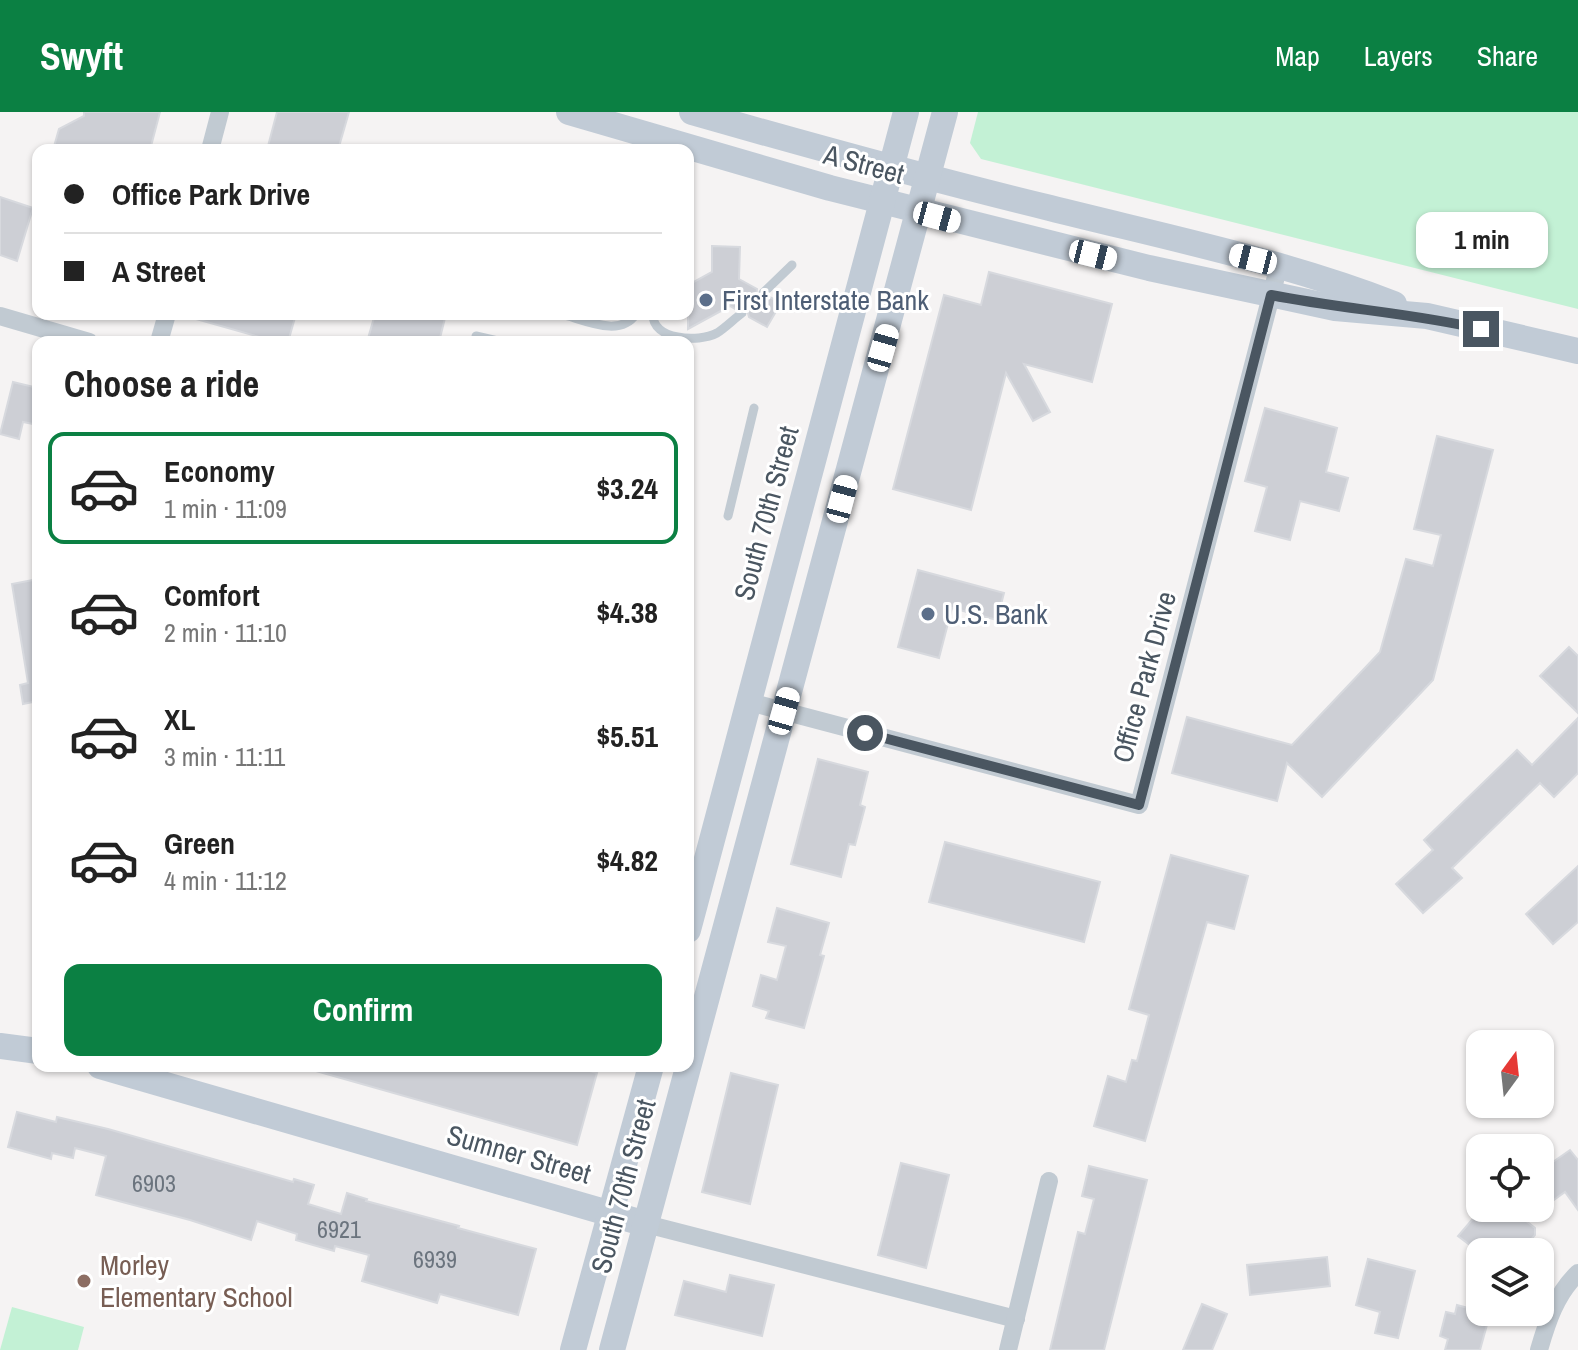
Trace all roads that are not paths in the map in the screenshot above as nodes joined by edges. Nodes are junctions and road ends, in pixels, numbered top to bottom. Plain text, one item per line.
1 (220, 112) edge
2 (569, 112) edge
3 (692, 112) edge
4 (906, 112) edge
5 (945, 112) edge
6 (212, 144) edge
7 (680, 144) edge
8 (694, 148) edge
9 (891, 168) junction
10 (928, 178) junction
11 (881, 202) junction
12 (919, 212) junction
13 (792, 265) dead end
14 (1279, 265) junction
15 (763, 293) dead end
16 (1271, 295) junction
17 (742, 313) dead end
18 (0, 316) edge
19 (1427, 316) junction
20 (585, 320) edge
21 (632, 320) edge
22 (653, 320) edge
23 (68, 336) edge
24 (679, 336) edge
25 (694, 337) edge
26 (1578, 351) edge
27 (754, 408) dead end
28 (728, 516) dead end
29 (749, 702) junction
30 (784, 711) junction
31 (694, 908) edge
32 (0, 1046) edge
33 (694, 1046) edge
34 (32, 1050) edge
35 (129, 1072) edge
36 (649, 1072) edge
37 (687, 1072) edge
38 (1049, 1181) dead end
39 (611, 1214) junction
40 (646, 1224) junction
41 (1578, 1273) edge
42 (1016, 1319) junction
43 (573, 1350) edge
44 (612, 1350) edge
45 (1008, 1350) edge
46 (1539, 1350) edge

1 - 6 street
2 - 7 main road, A Street
3 - 9 main road, A Street
4 - 9 main road, South 70th Street
5 - 10 main road, South 70th Street
8 - 11 main road, A Street
9 - 10 main road, A Street
9 - 11 main road, South 70th Street
10 - 12 main road, South 70th Street
10 - 14 main road, A Street
11 - 12 main road, A Street
11 - 29 main road, South 70th Street
12 - 16 main road, A Street
12 - 30 main road, South 70th Street
13 - 15 lane
14 - 16 street, Office Park Drive
14 - 19 main road, A Street
16 - 19 main road, A Street
16 - 30 street, Office Park Drive
17 - 25 lane
18 - 23 street
19 - 26 main road, A Street
20 - 21 lane
22 - 24 lane
27 - 28 lane
29 - 30 street, Office Park Drive
29 - 31 main road, South 70th Street
30 - 33 main road, South 70th Street
32 - 34 main road
35 - 39 main road, Sumner Street
36 - 39 main road, South 70th Street
37 - 40 main road, South 70th Street
38 - 42 street
39 - 40 main road, Sumner Street
39 - 43 main road, South 70th Street
40 - 42 street, Sumner Street
40 - 44 main road, South 70th Street
41 - 46 street
42 - 45 street

